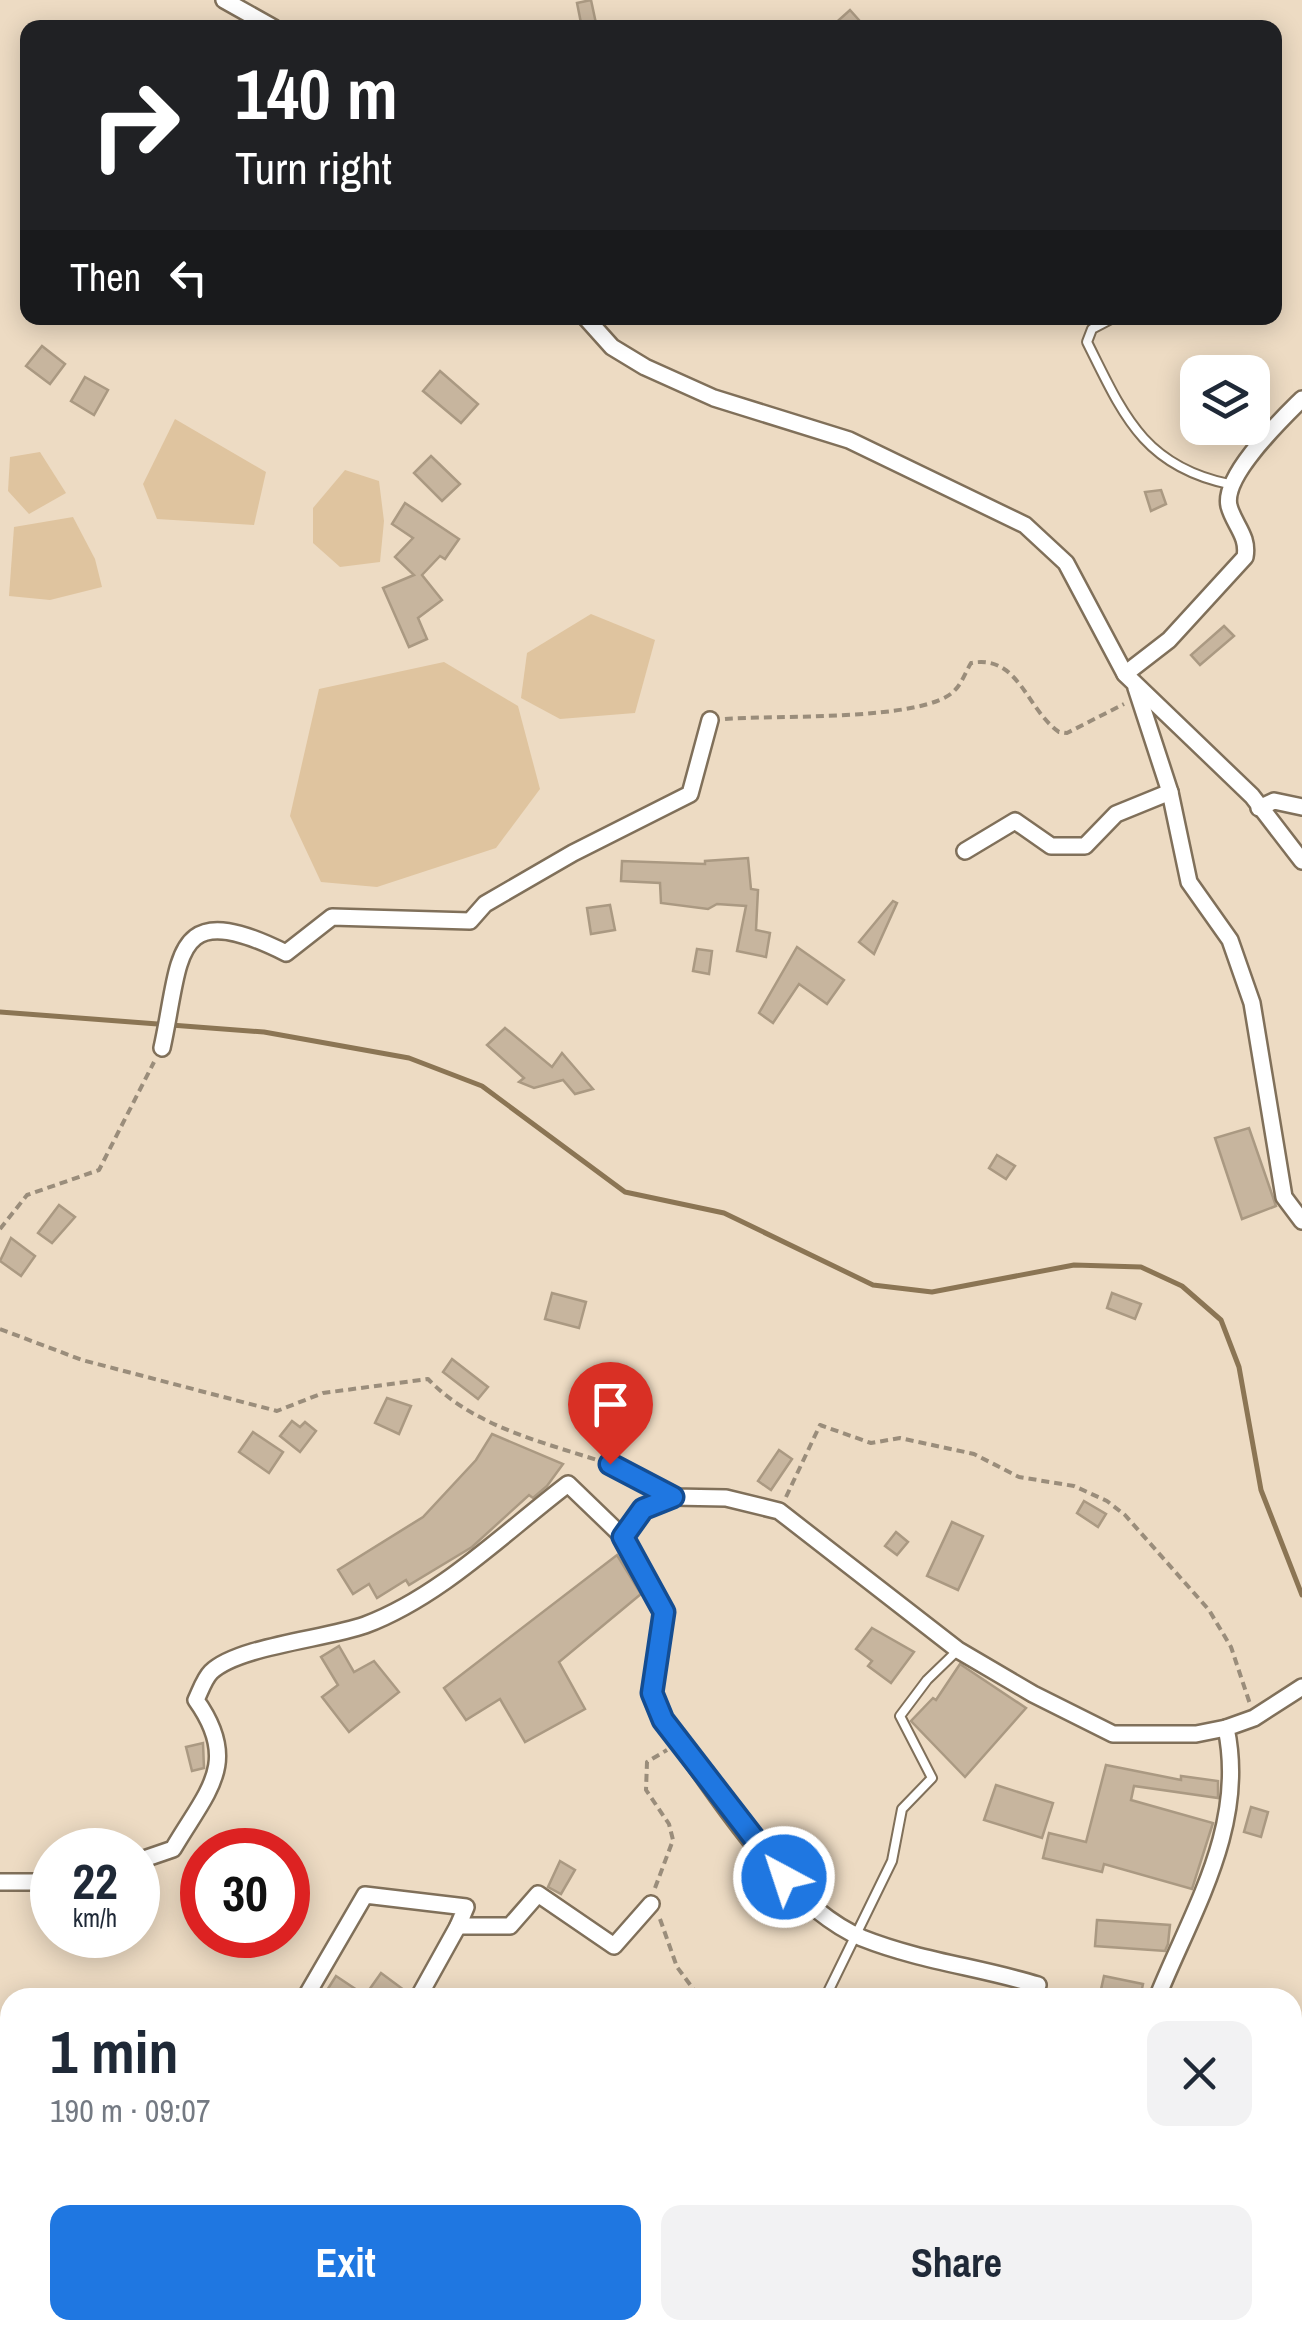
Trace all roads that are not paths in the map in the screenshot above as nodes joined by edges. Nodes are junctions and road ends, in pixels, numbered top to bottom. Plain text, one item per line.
1 (224, 0) edge
2 (260, 20) edge
3 (592, 325) edge
4 (1099, 325) edge
5 (1302, 399) edge
6 (1229, 484) junction
7 (1133, 685) junction
8 (710, 720) road end
9 (1170, 792) junction
10 (1302, 807) edge
11 (1259, 808) junction
12 (965, 851) dead end
13 (1302, 861) edge
14 (162, 1048) road end
15 (1302, 1221) edge
16 (610, 1464) road end
17 (673, 1497) junction
18 (623, 1537) junction
19 (958, 1650) junction
20 (1302, 1687) edge
21 (1226, 1728) junction
22 (160, 1853) edge
23 (0, 1882) edge
24 (30, 1882) edge
25 (651, 1904) road end
26 (458, 1926) junction
27 (858, 1936) junction
28 (1038, 1986) dead end
29 (311, 1988) edge
30 (424, 1988) edge
31 (829, 1988) edge
32 (1161, 1988) edge

1 - 2 street
3 - 7 street
4 - 6 lane
5 - 6 street
6 - 7 street
7 - 9 street
7 - 11 street
8 - 14 street
9 - 12 street
9 - 15 street
10 - 11 street
11 - 13 street
16 - 17 street
17 - 18 street
17 - 19 street
18 - 22 street
18 - 27 street
19 - 21 street
19 - 27 lane
20 - 21 street
21 - 32 street
23 - 24 street
25 - 26 street
26 - 29 street
26 - 30 street
27 - 28 street
27 - 31 lane

